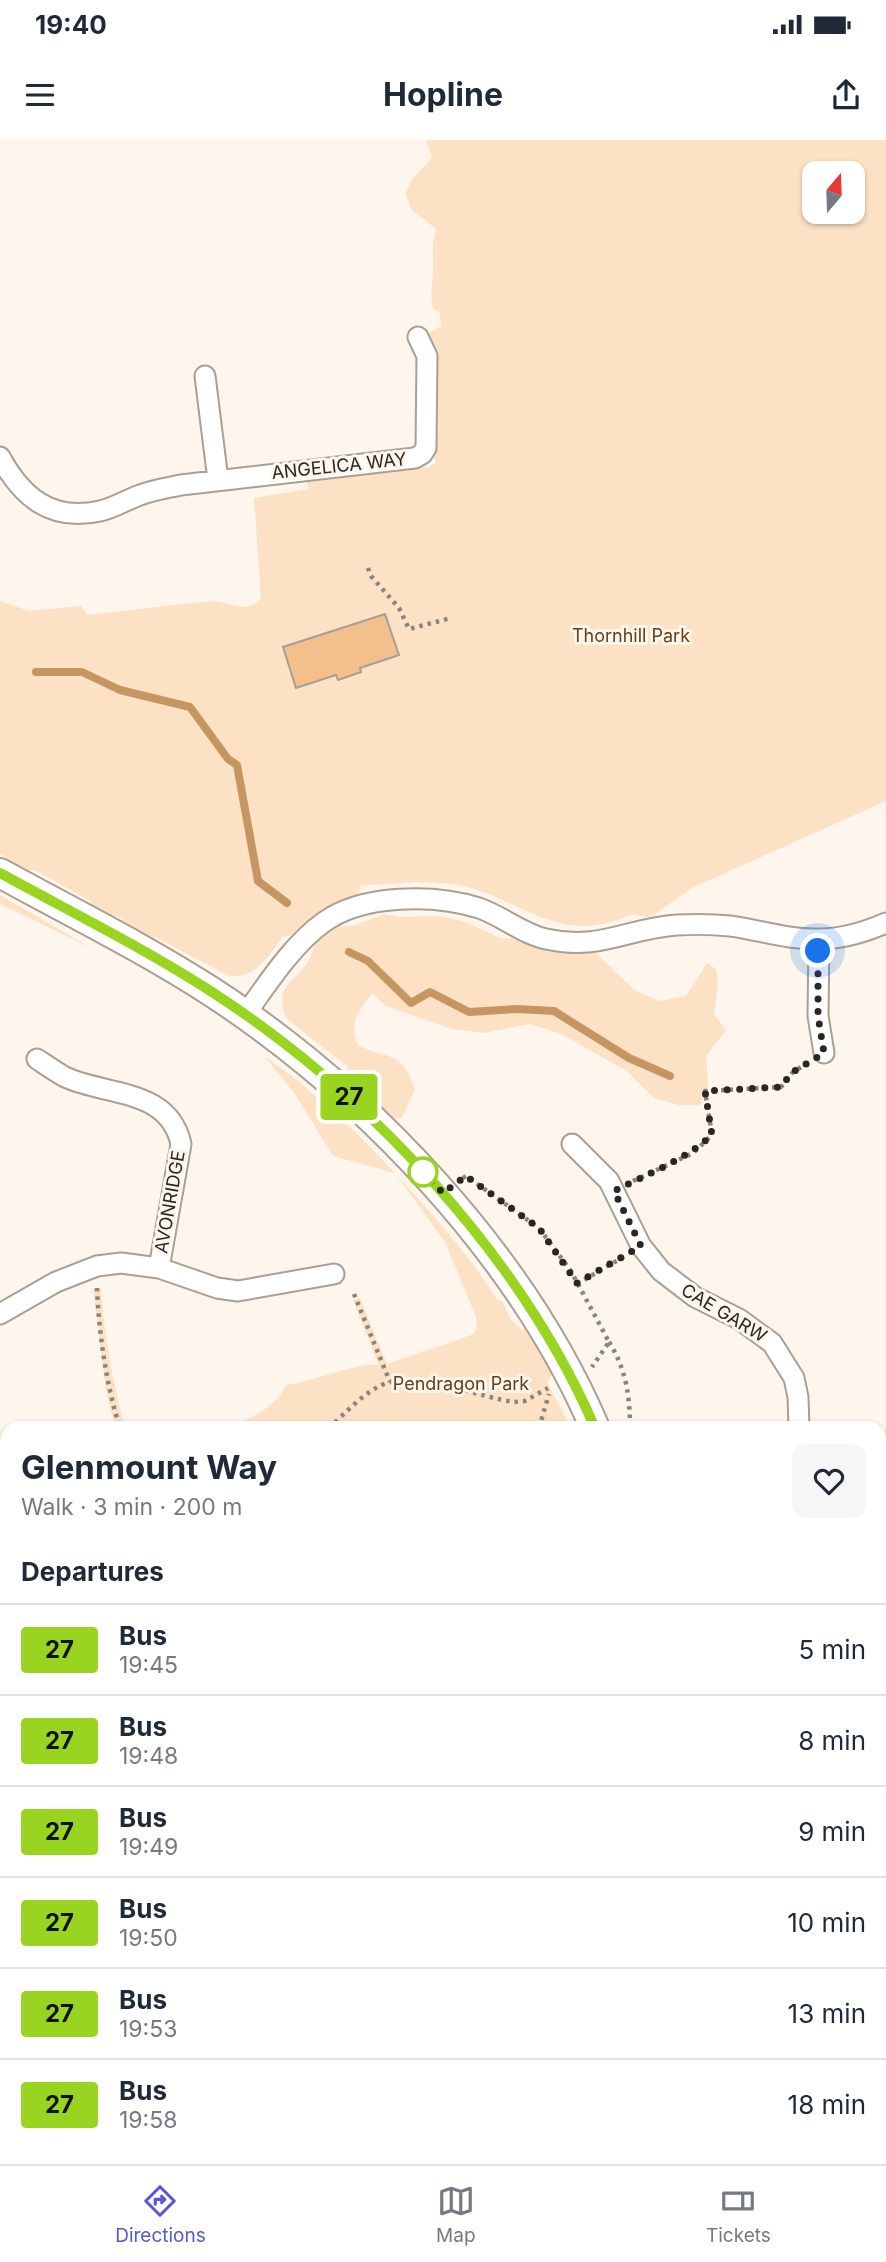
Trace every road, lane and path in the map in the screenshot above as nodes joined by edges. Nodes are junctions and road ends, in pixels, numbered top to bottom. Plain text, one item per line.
1 (418, 337) dead end
2 (205, 376) dead end
3 (0, 457) edge
4 (218, 480) junction
5 (368, 568) dead end
6 (451, 618) dead end
7 (0, 873) edge
8 (886, 923) edge
9 (819, 940) junction
10 (245, 1015) junction
11 (824, 1053) joint
12 (37, 1059) dead end
13 (572, 1144) dead end
14 (614, 1191) junction
15 (443, 1193) junction
16 (641, 1246) junction
17 (159, 1268) junction
18 (334, 1274) dead end
19 (97, 1283) dead end
20 (577, 1283) junction
21 (354, 1294) dead end
22 (1, 1310) edge
23 (609, 1342) junction
24 (592, 1367) dead end
25 (390, 1382) junction
26 (119, 1421) edge
27 (336, 1421) edge
28 (542, 1421) edge
29 (592, 1421) edge
30 (629, 1421) edge
31 (799, 1421) edge

1 - 4 street, ANGELICA WAY
2 - 4 street
3 - 4 street, ANGELICA WAY
5 - 6 path
7 - 10 street
8 - 9 street
9 - 10 street
9 - 11 street
10 - 15 street
11 - 14 path
12 - 17 street, AVONRIDGE
13 - 14 street, CAE GARW
14 - 16 street, CAE GARW
15 - 20 path
15 - 29 street
16 - 20 path
16 - 31 street, CAE GARW
17 - 18 street, AVONRIDGE
17 - 22 street, AVONRIDGE
19 - 26 path
20 - 23 path
21 - 25 path
23 - 24 path
23 - 30 path
25 - 27 path
25 - 28 path

